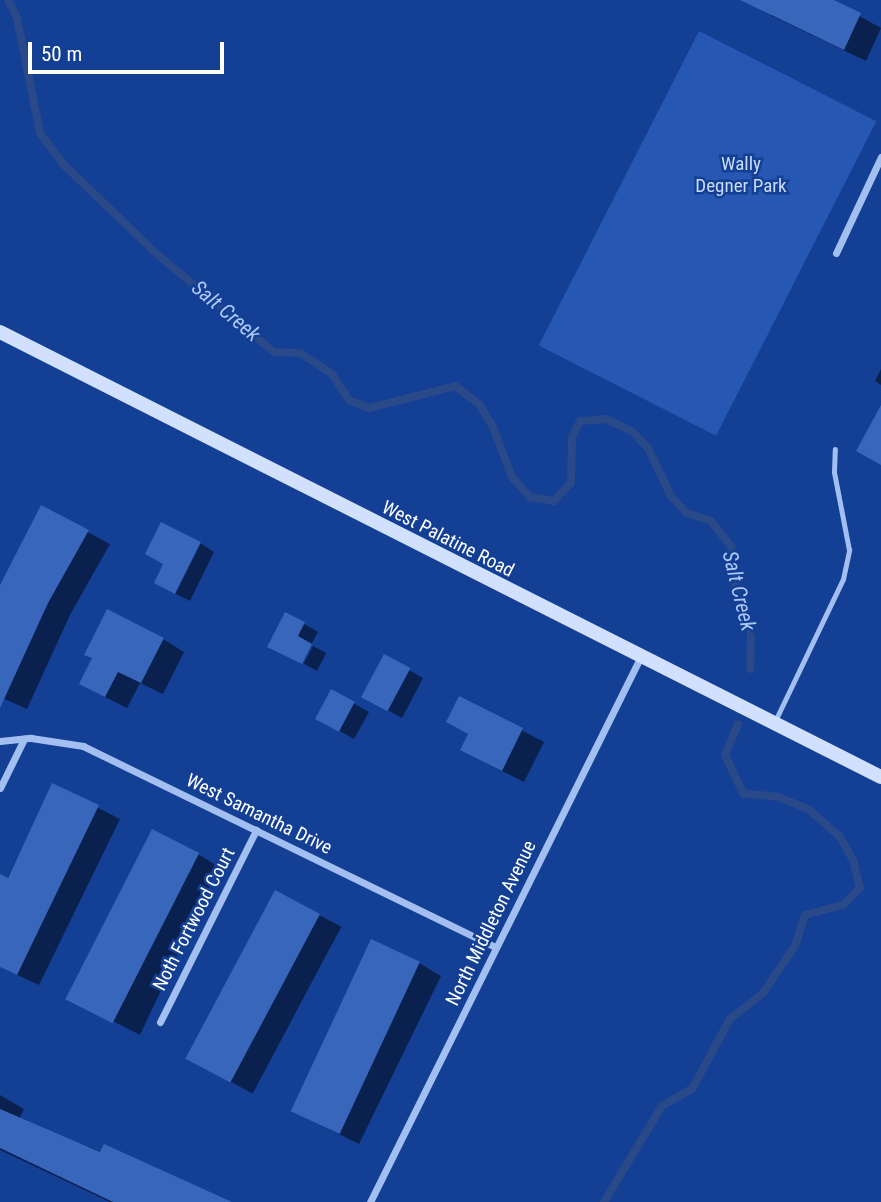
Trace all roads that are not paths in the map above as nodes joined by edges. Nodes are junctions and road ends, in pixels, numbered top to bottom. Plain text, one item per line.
1 (881, 157) edge
2 (836, 253) dead end
3 (0, 332) edge
4 (835, 449) dead end
5 (640, 658) junction
6 (774, 724) junction
7 (24, 739) junction
8 (0, 741) edge
9 (881, 777) edge
10 (0, 788) edge
11 (256, 831) junction
12 (496, 947) junction
13 (160, 1022) dead end
14 (370, 1202) edge

1 - 2 street
3 - 5 main road, West Palatine Road
4 - 6 lane
5 - 6 main road, West Palatine Road
5 - 12 street, North Middleton Avenue
6 - 9 main road, West Palatine Road
7 - 8 street, West Samantha Drive
7 - 10 street
7 - 11 street, West Samantha Drive
11 - 12 street, West Samantha Drive
11 - 13 street, Noth Fortwood Court
12 - 14 street, North Middleton Avenue

